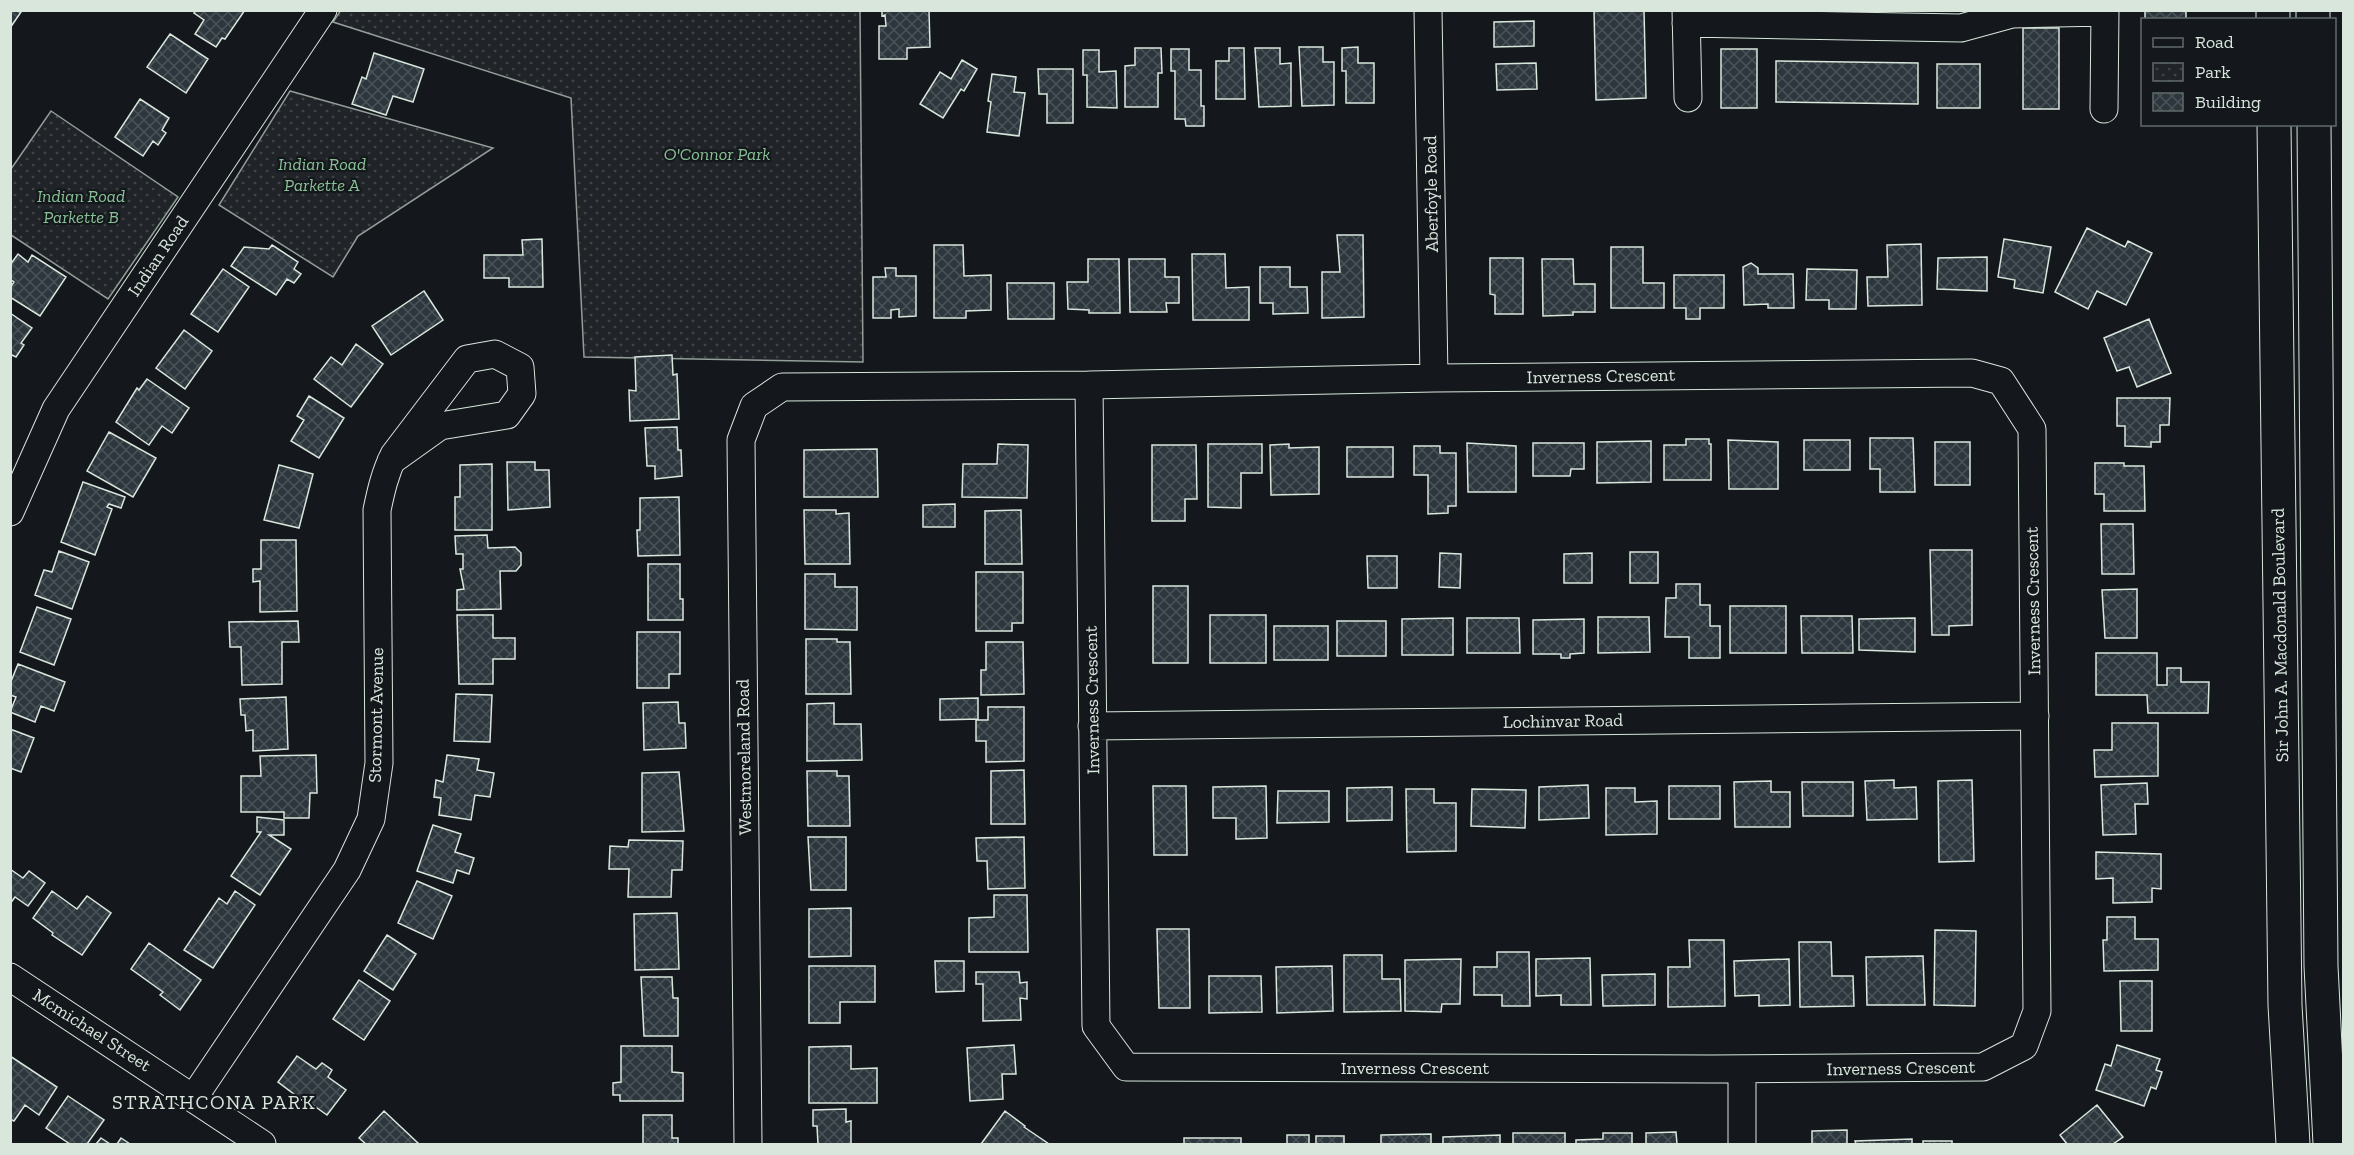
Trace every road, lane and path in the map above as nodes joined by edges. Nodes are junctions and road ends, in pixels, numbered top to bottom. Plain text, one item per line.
1 (323, 10) edge
2 (1428, 10) edge
3 (2105, 11) edge
4 (1686, 17) edge
5 (1688, 98) dead end
6 (2104, 109) dead end
7 (2274, 126) edge
8 (2314, 126) edge
9 (1434, 378) junction
10 (1089, 386) junction
11 (782, 387) joint
12 (391, 461) junction
13 (15, 485) edge
14 (10, 512) edge
15 (2035, 716) junction
16 (1092, 726) junction
17 (10, 977) edge
18 (1742, 1069) junction
19 (194, 1097) junction
20 (262, 1144) edge
21 (748, 1144) edge
22 (1743, 1144) edge
23 (2293, 1144) edge
24 (2330, 1144) edge

1 - 13 street, Indian Road
2 - 9 street, Aberfoyle Road
3 - 4 street
3 - 6 street
4 - 5 street
7 - 23 main road, Sir John A. Macdonald Boulevard
8 - 24 main road, Sir John A. Macdonald Boulevard
9 - 10 street, Inverness Crescent
9 - 15 street, Inverness Crescent
10 - 11 street, Inverness Crescent
10 - 16 street, Inverness Crescent
11 - 21 street, Westmoreland Road
12 - 12 street, Stormont Avenue
12 - 19 street, Stormont Avenue
13 - 14 street, Indian Road
15 - 16 street, Lochinvar Road
15 - 18 street, Inverness Crescent
16 - 18 street, Inverness Crescent
17 - 19 street, Mcmichael Street
18 - 22 street
19 - 20 street, Mcmichael Street

